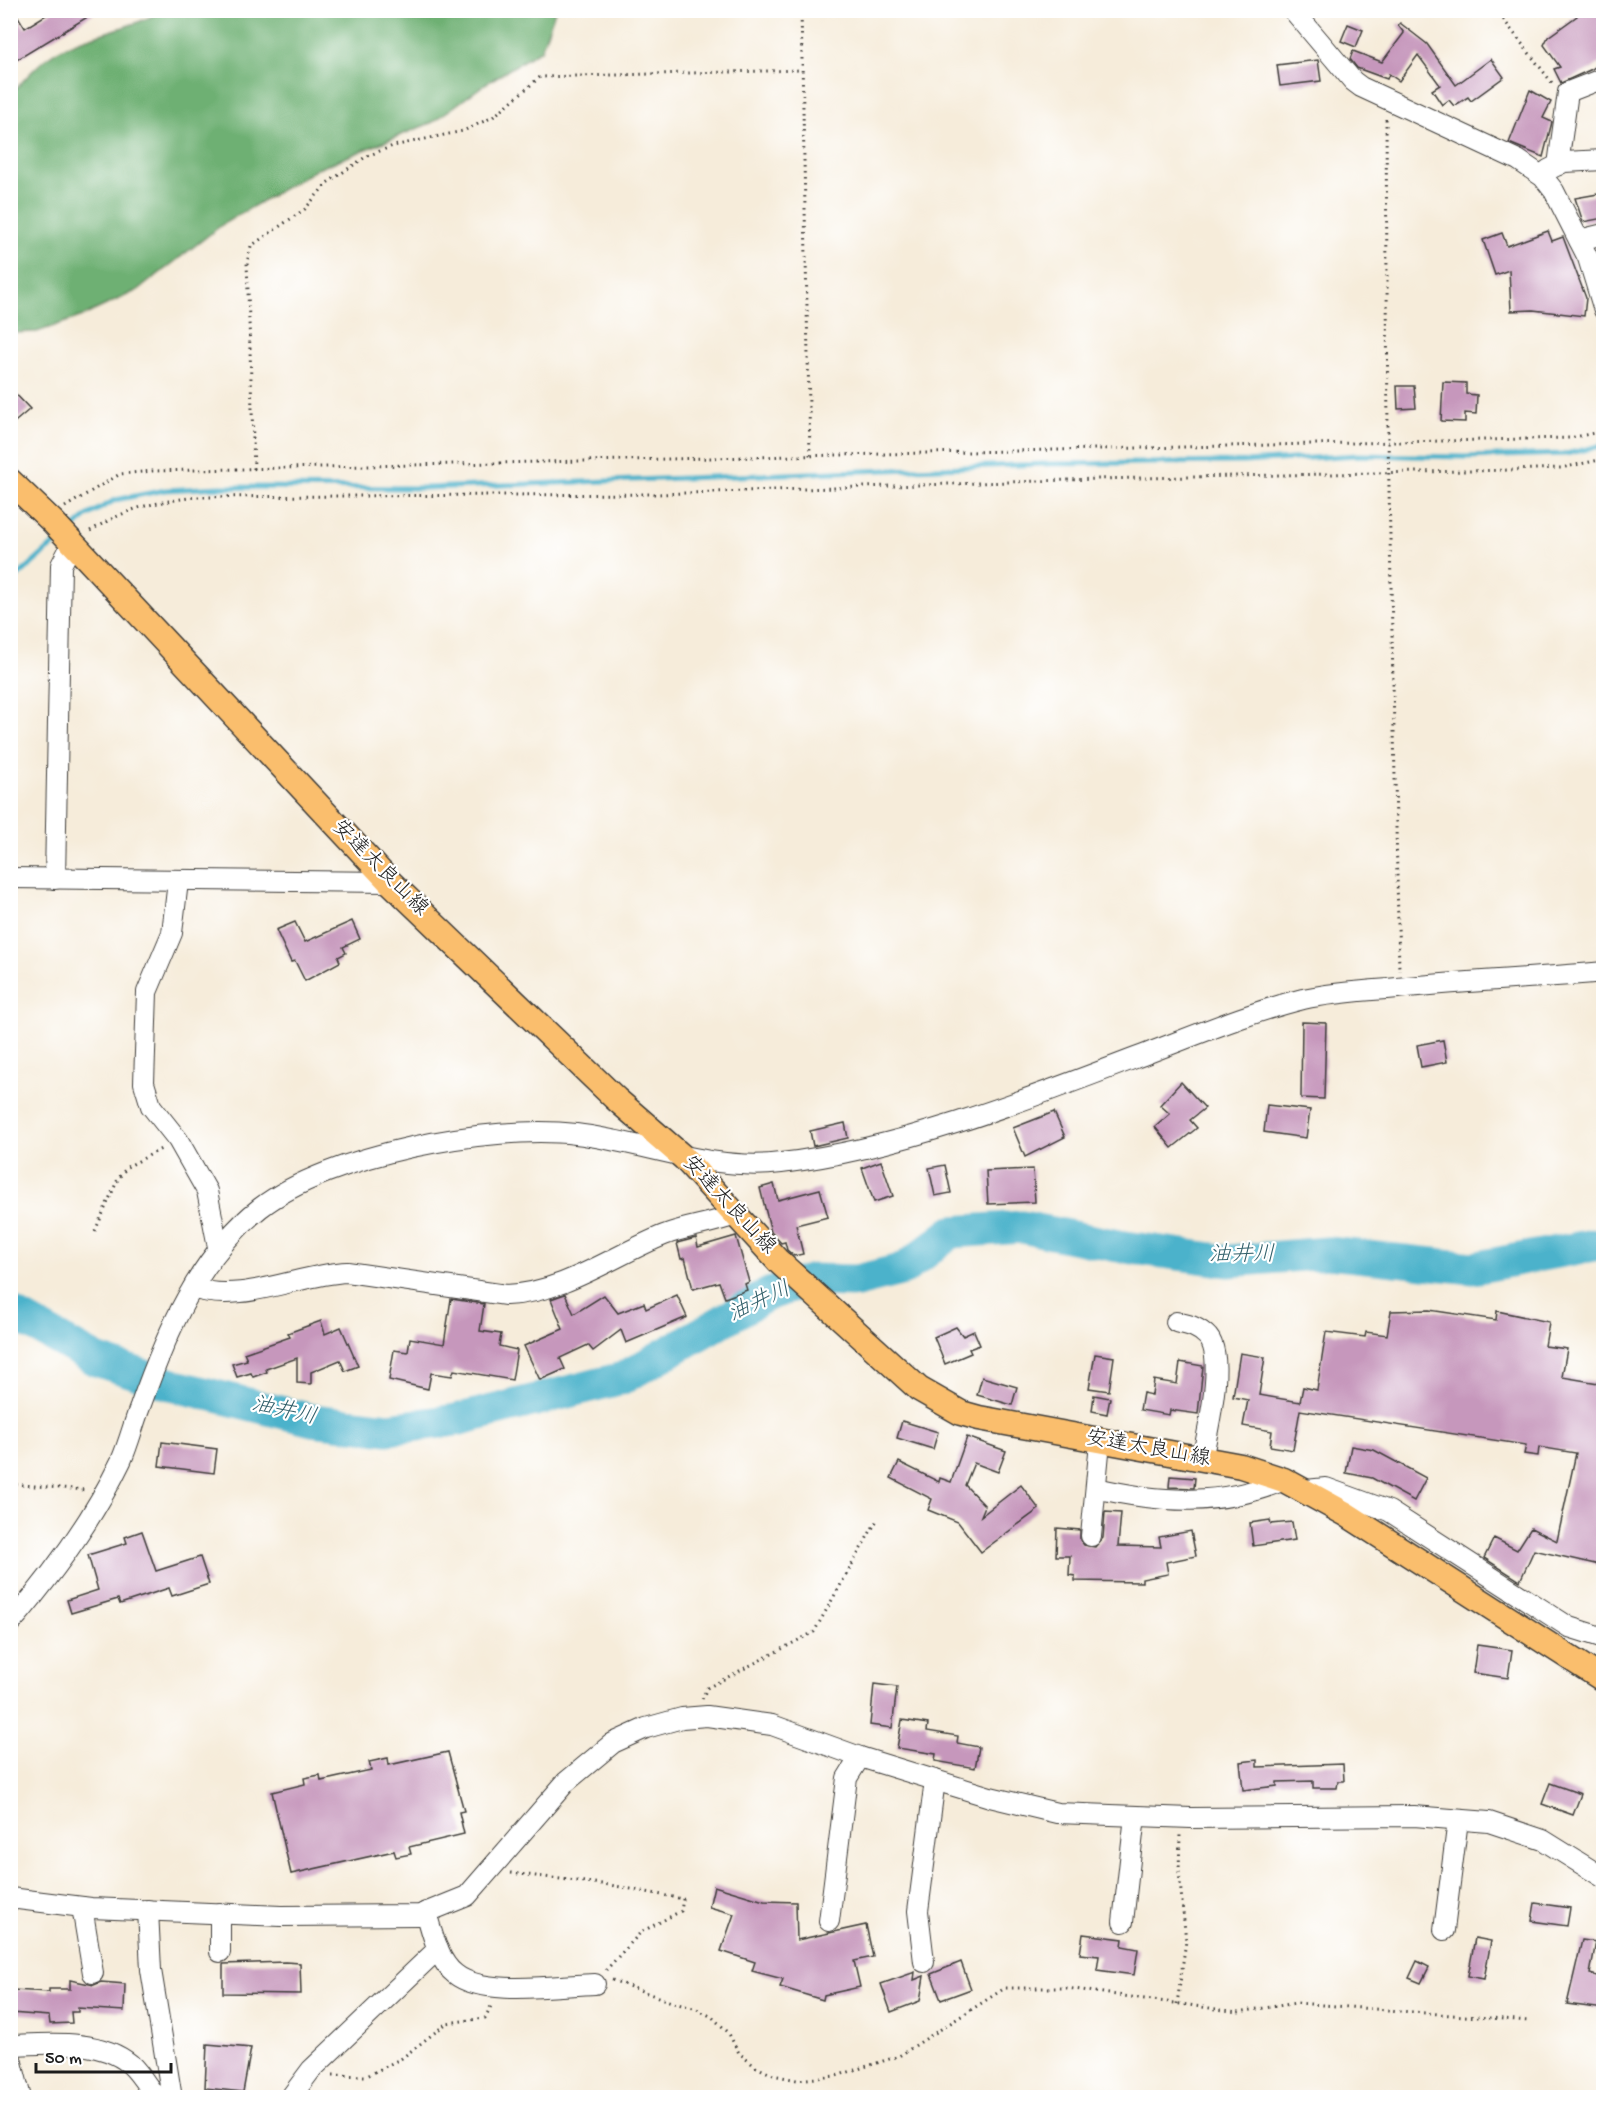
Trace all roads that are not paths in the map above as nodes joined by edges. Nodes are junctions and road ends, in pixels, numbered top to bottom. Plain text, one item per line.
1 (1293, 10) edge
2 (1604, 78) edge
3 (1604, 160) edge
4 (1558, 165) junction
5 (1540, 174) junction
6 (1604, 234) edge
7 (1579, 240) junction
8 (1604, 310) edge
9 (10, 481) edge
10 (62, 533) junction
11 (10, 878) edge
12 (55, 879) junction
13 (178, 880) junction
14 (390, 882) junction
15 (1604, 972) edge
16 (684, 1158) junction
17 (735, 1215) junction
18 (218, 1247) junction
19 (193, 1288) junction
20 (1176, 1322) dead end
21 (1100, 1442) junction
22 (1203, 1460) junction
23 (1295, 1485) junction
24 (1096, 1488) junction
25 (1091, 1536) dead end
26 (10, 1624) edge
27 (1604, 1638) edge
28 (1604, 1680) edge
29 (860, 1757) junction
30 (934, 1780) junction
31 (1135, 1816) junction
32 (1458, 1820) junction
33 (1604, 1878) edge
34 (10, 1898) edge
35 (82, 1906) junction
36 (148, 1910) junction
37 (426, 1912) junction
38 (220, 1913) junction
39 (829, 1921) dead end
40 (1123, 1922) dead end
41 (1444, 1930) dead end
42 (438, 1949) junction
43 (220, 1952) dead end
44 (924, 1962) dead end
45 (93, 1973) dead end
46 (595, 1984) road end
47 (10, 2045) edge
48 (10, 2055) edge
49 (21, 2097) edge
50 (156, 2097) edge
51 (172, 2097) edge
52 (290, 2097) edge

1 - 5 street
2 - 4 street
3 - 4 street
4 - 5 street
5 - 7 street
6 - 7 street
7 - 8 street
9 - 10 main road, 安達太良山線
10 - 12 street
10 - 14 main road, 安達太良山線
11 - 12 street
12 - 13 street
13 - 14 street
13 - 18 street
14 - 16 main road, 安達太良山線
15 - 16 street
16 - 17 main road, 安達太良山線
16 - 18 street
17 - 19 street
17 - 21 main road, 安達太良山線
18 - 19 street
19 - 26 street
20 - 22 street
21 - 22 main road, 安達太良山線
21 - 24 street
22 - 23 main road, 安達太良山線
23 - 24 street
23 - 27 street
23 - 28 main road, 安達太良山線
24 - 25 street
29 - 30 street
29 - 37 street
29 - 39 street
30 - 31 street
30 - 44 street
31 - 32 street
31 - 40 street
32 - 33 street
32 - 41 street
34 - 35 street
35 - 36 street
35 - 45 street
36 - 38 street
36 - 51 street
37 - 38 street
37 - 42 street
38 - 43 street
42 - 46 street
42 - 52 street
47 - 50 street
48 - 49 street

